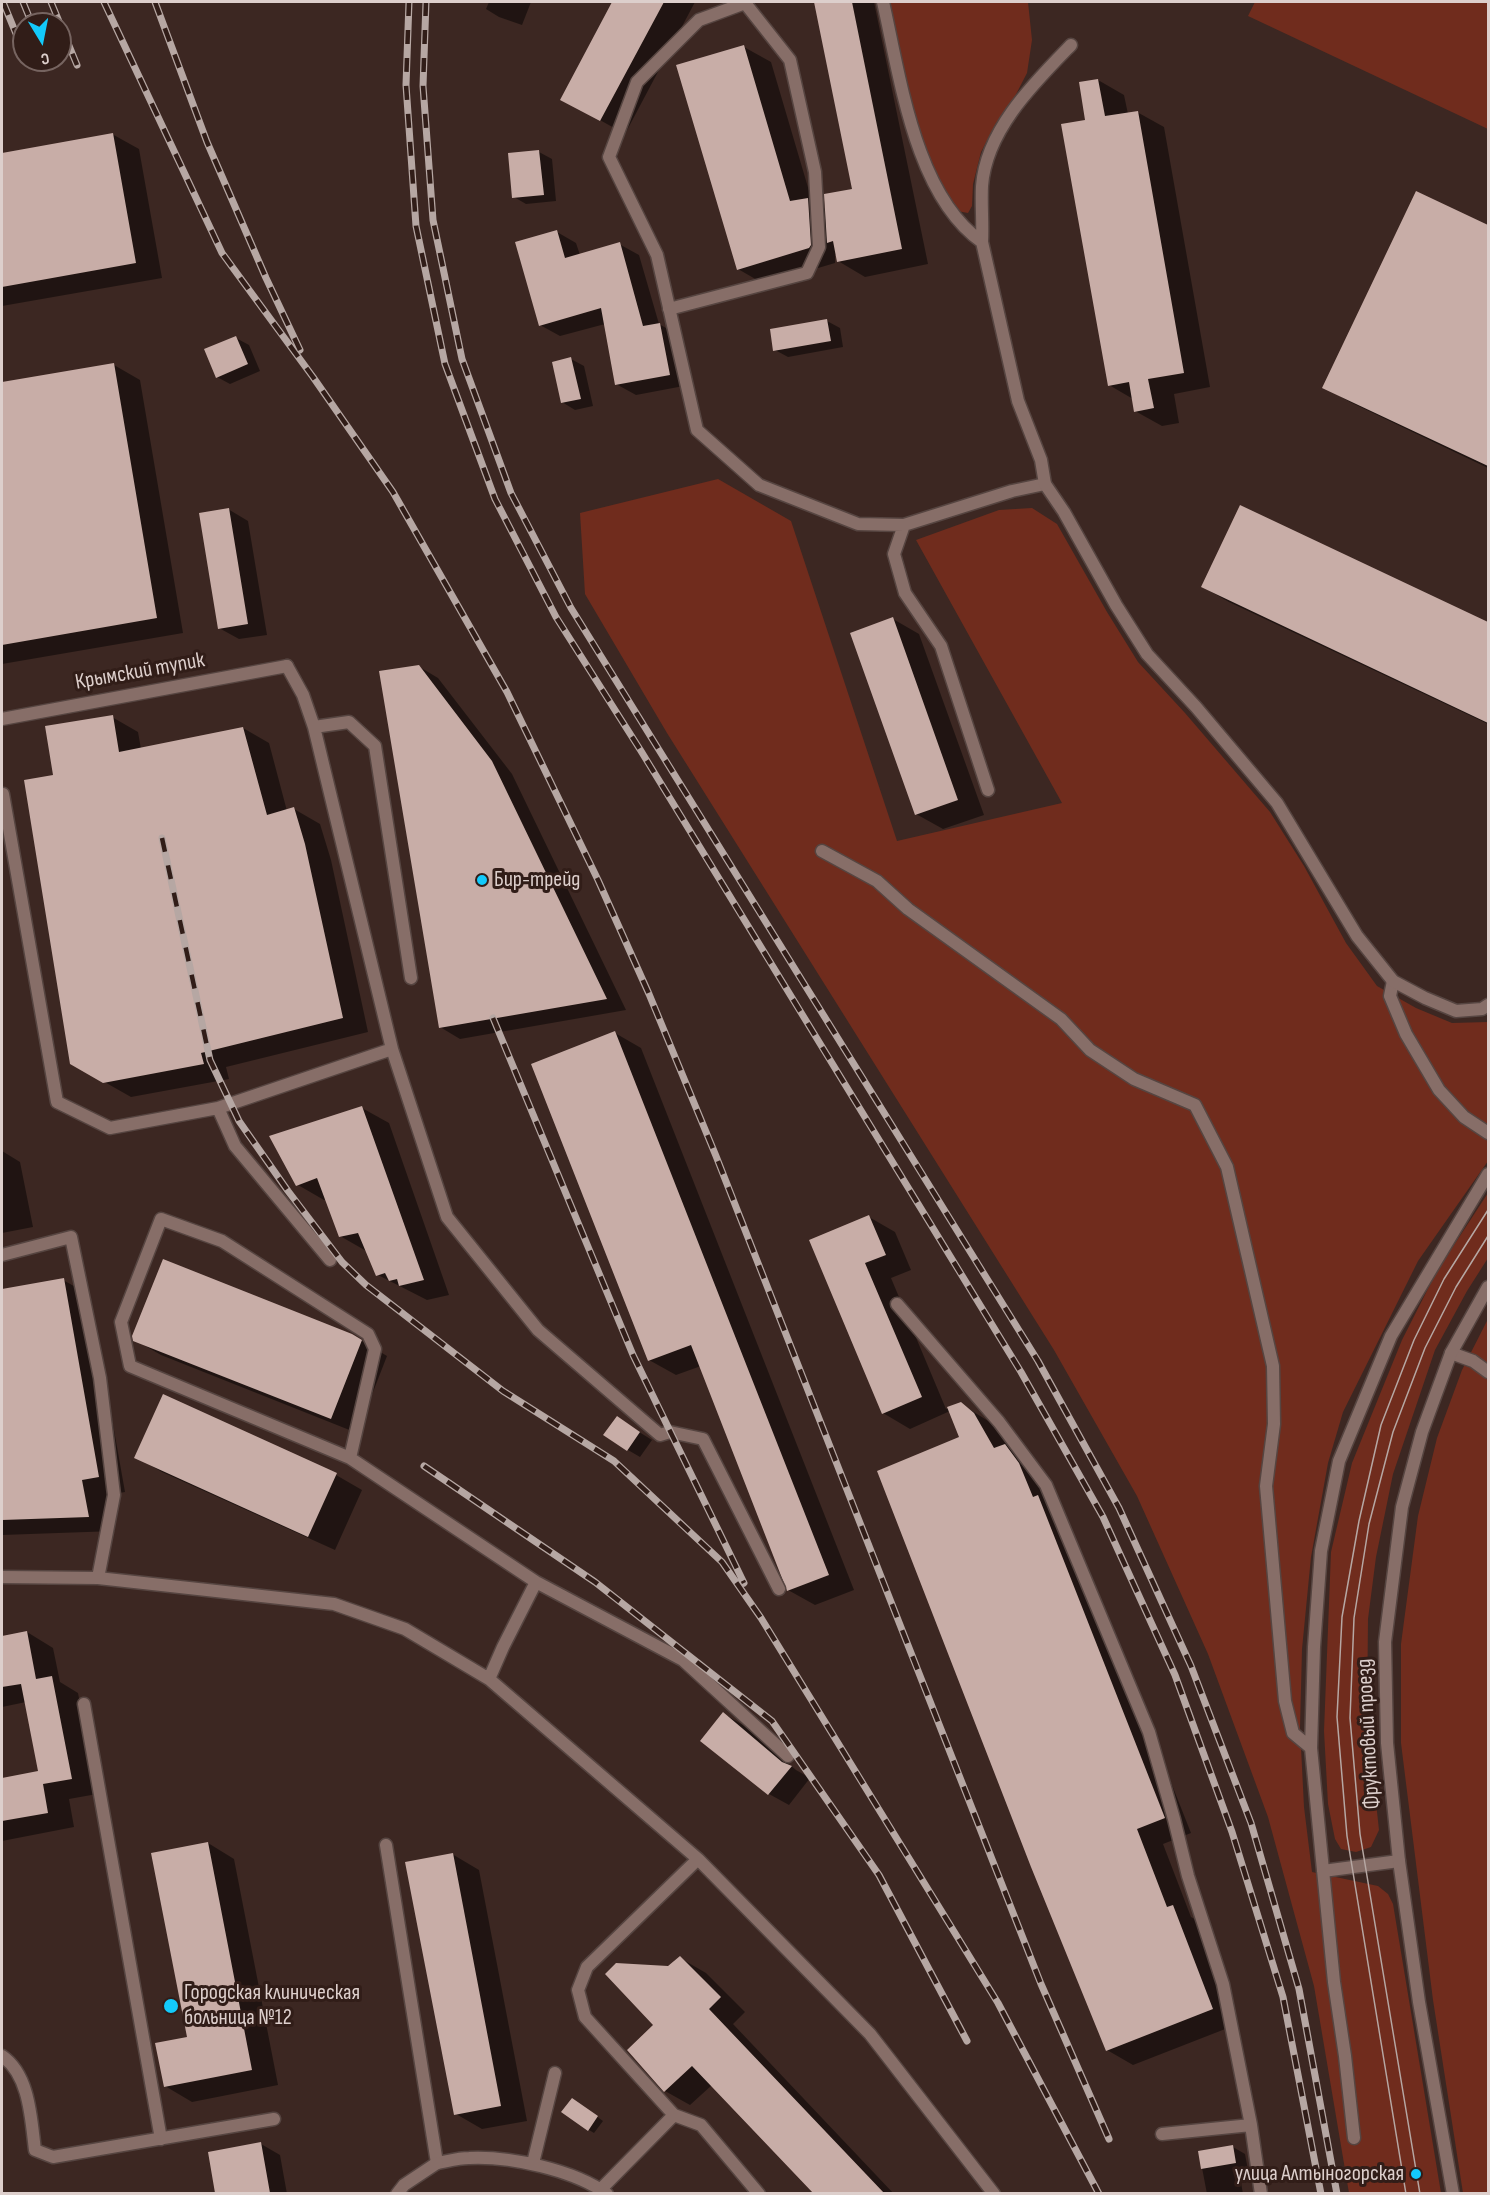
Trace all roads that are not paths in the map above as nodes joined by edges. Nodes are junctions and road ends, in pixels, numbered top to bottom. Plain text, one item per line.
1 (883, 2) edge
2 (1071, 45) dead end
3 (982, 242) junction
4 (669, 309) junction
5 (1045, 484) junction
6 (904, 525) junction
7 (2, 719) edge
8 (314, 727) junction
9 (988, 790) dead end
10 (3, 794) dead end
11 (822, 851) dead end
12 (411, 978) dead end
13 (1393, 981) junction
14 (1488, 1005) edge
15 (392, 1049) junction
16 (218, 1108) junction
17 (1488, 1133) edge
18 (1488, 1174) edge
19 (2, 1255) edge
20 (330, 1260) dead end
21 (1488, 1287) edge
22 (897, 1304) dead end
23 (1450, 1353) junction
24 (1488, 1372) edge
25 (350, 1458) junction
26 (2, 1576) edge
27 (98, 1578) junction
28 (536, 1582) junction
29 (779, 1589) dead end
30 (489, 1679) junction
31 (84, 1704) dead end
32 (1311, 1748) junction
33 (788, 1756) dead end
34 (386, 1845) dead end
35 (698, 1859) junction
36 (1399, 1861) junction
37 (1323, 1871) junction
38 (2, 2056) edge
39 (555, 2073) dead end
40 (674, 2115) junction
41 (274, 2119) dead end
42 (1251, 2125) junction
43 (1162, 2134) dead end
44 (1354, 2138) dead end
45 (161, 2139) junction
46 (437, 2163) junction
47 (533, 2163) junction
48 (604, 2191) edge
49 (397, 2193) edge
50 (759, 2193) edge
51 (994, 2193) edge
52 (1260, 2193) edge
53 (1453, 2193) edge

1 - 3 street
2 - 3 street
3 - 5 street
4 - 4 street
4 - 6 street
5 - 6 street
5 - 13 street
6 - 9 street
7 - 8 street, Крымский тупик
8 - 12 street
8 - 15 street
10 - 16 street
11 - 32 street
13 - 14 street
13 - 17 street
15 - 16 street
15 - 29 street
16 - 20 street
18 - 32 street
19 - 27 street
21 - 23 street, Фруктовый проезд
22 - 42 street
23 - 24 street
23 - 36 street, Фруктовый проезд
25 - 25 street
25 - 28 street
26 - 27 street
27 - 30 street
28 - 30 street
28 - 33 street
30 - 35 street
31 - 45 street
32 - 37 street
34 - 46 street
35 - 40 street
35 - 51 street
36 - 37 street
36 - 53 street, Фруктовый проезд
37 - 44 street
38 - 45 street
39 - 47 street
40 - 48 street
40 - 50 street
41 - 45 street
42 - 43 street
42 - 52 street
46 - 47 street
46 - 49 street
47 - 48 street

